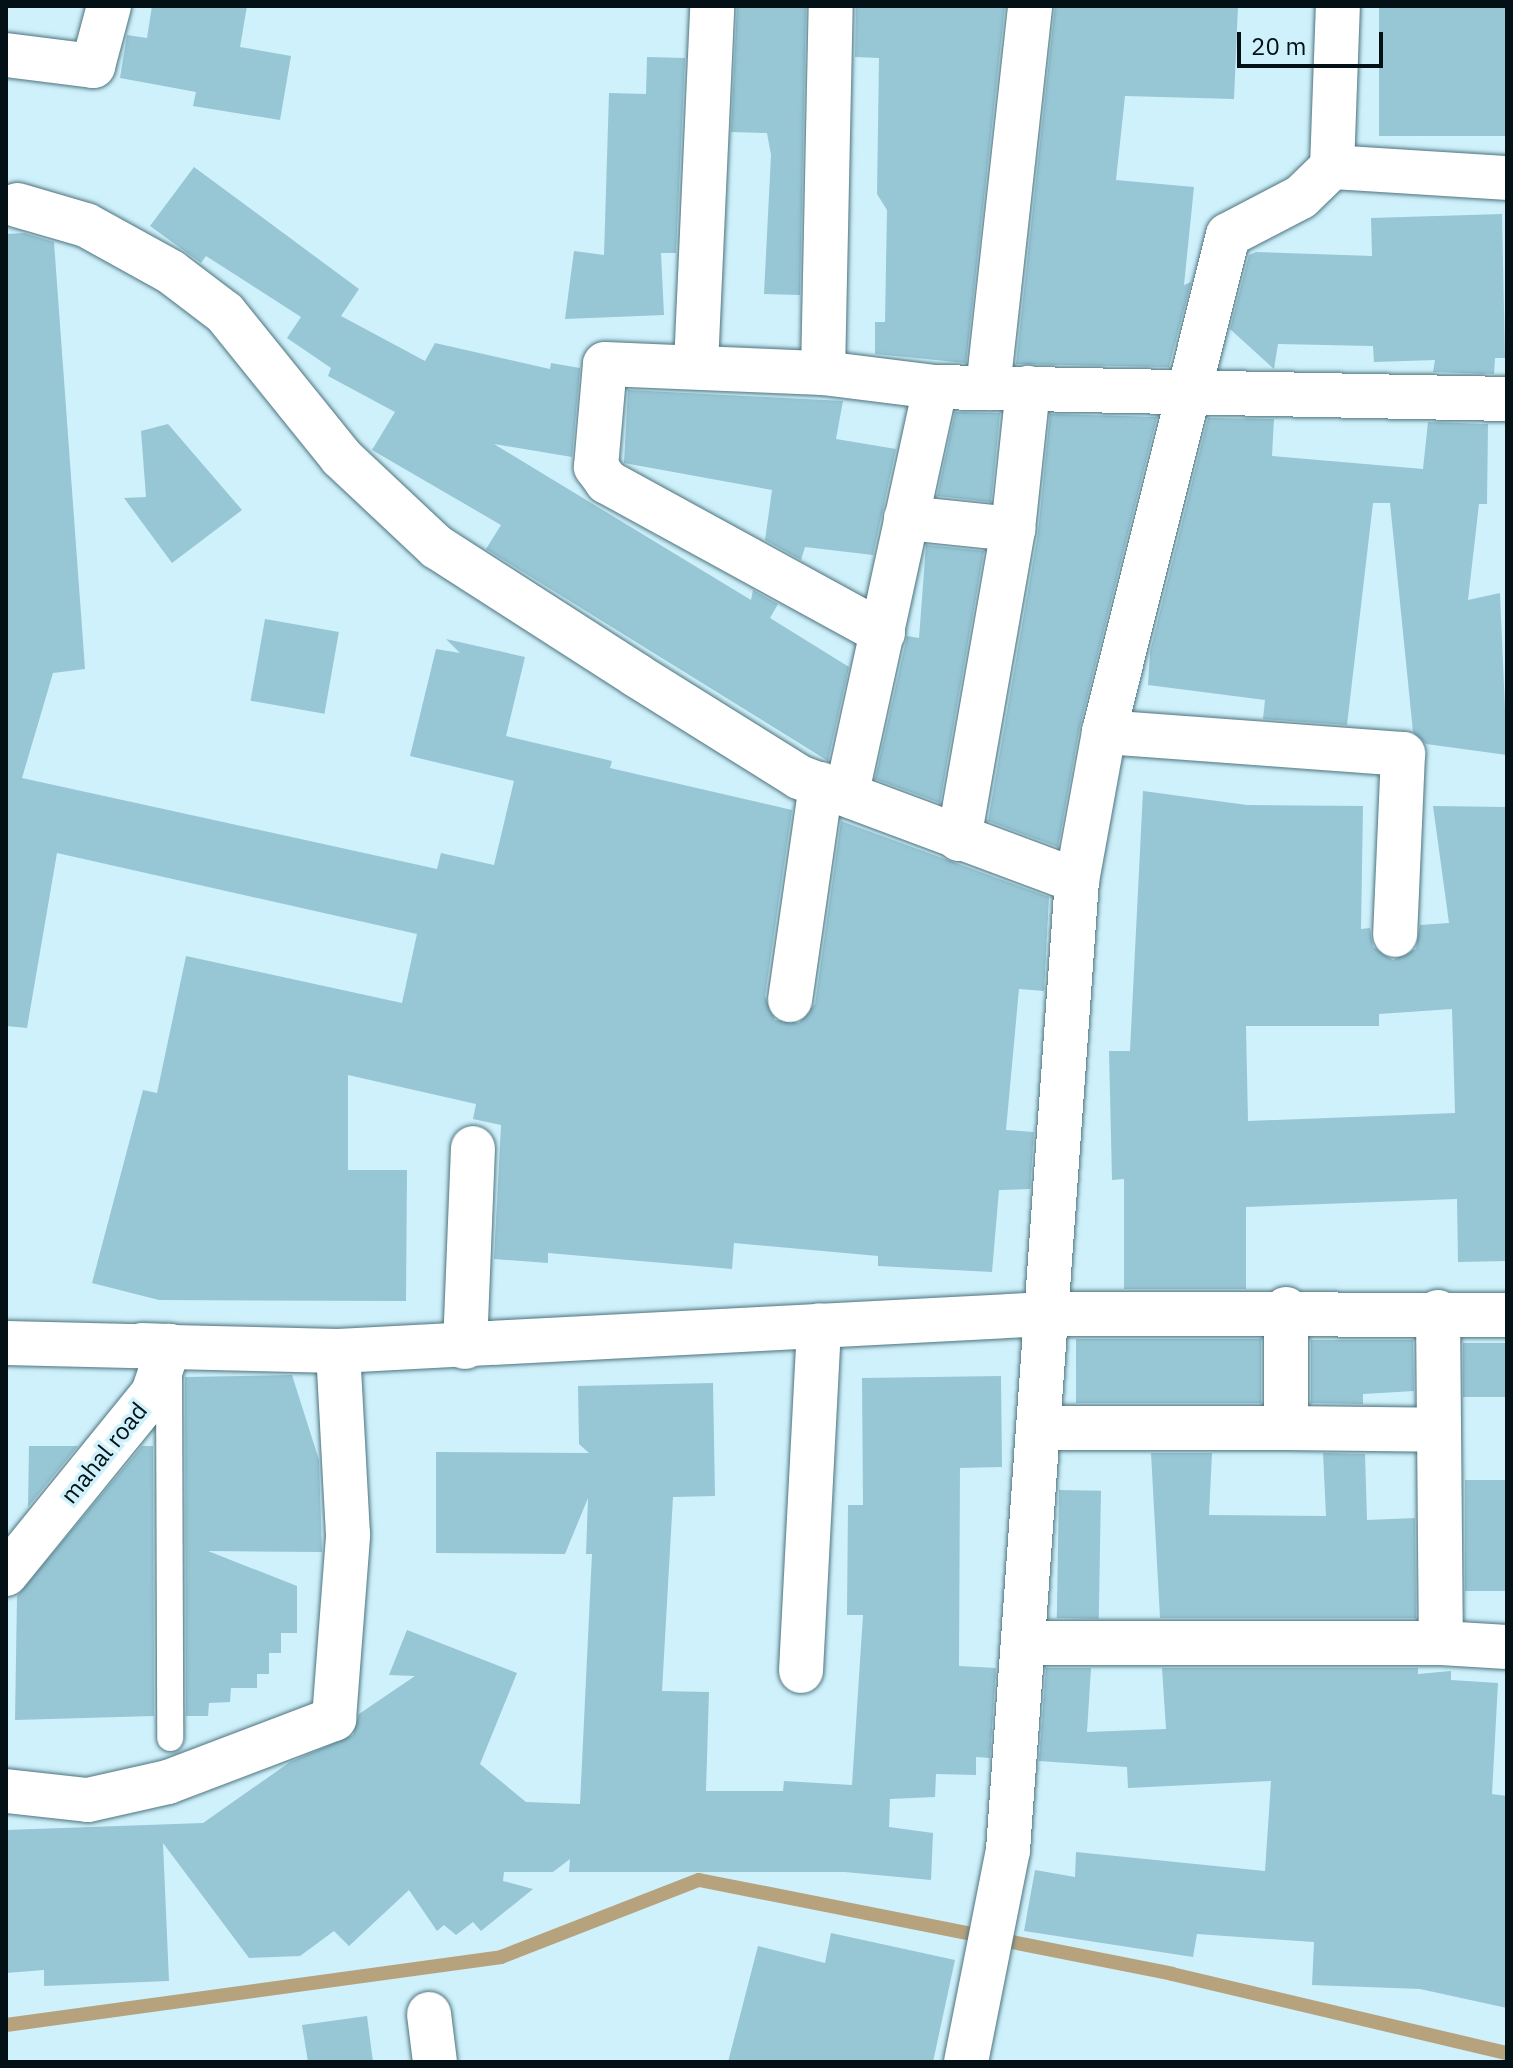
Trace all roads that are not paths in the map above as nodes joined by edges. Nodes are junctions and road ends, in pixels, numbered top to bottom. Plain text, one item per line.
1 (109, 6) edge
2 (712, 6) edge
3 (831, 6) edge
4 (1030, 6) edge
5 (1338, 6) edge
6 (6, 55) edge
7 (1332, 167) junction
8 (1507, 178) edge
9 (17, 205) dead end
10 (696, 365) junction
11 (823, 373) junction
12 (935, 387) junction
13 (1008, 388) junction
14 (1185, 391) junction
15 (1507, 399) edge
16 (906, 518) junction
17 (1013, 529) junction
18 (883, 633) junction
19 (1104, 732) junction
20 (834, 788) junction
21 (959, 839) junction
22 (1077, 881) junction
23 (1395, 935) dead end
24 (790, 1000) dead end
25 (473, 1148) dead end
26 (1286, 1309) junction
27 (1438, 1312) junction
28 (1046, 1314) junction
29 (1507, 1315) edge
30 (819, 1325) junction
31 (6, 1343) edge
32 (154, 1346) junction
33 (465, 1347) junction
34 (338, 1351) junction
35 (1039, 1428) junction
36 (1286, 1428) junction
37 (1439, 1430) junction
38 (6, 1574) edge
39 (1023, 1643) junction
40 (1441, 1643) junction
41 (1507, 1647) edge
42 (801, 1671) dead end
43 (170, 1738) dead end
44 (6, 1791) edge
45 (429, 2014) dead end
46 (970, 2052) edge
47 (435, 2062) edge

1 - 6 street
2 - 10 street
3 - 11 street
4 - 13 street
5 - 7 street
7 - 8 street
7 - 14 street
9 - 20 street
10 - 11 street
10 - 18 street
11 - 12 street
12 - 13 street
12 - 16 street
13 - 14 street
13 - 17 street
14 - 15 street
14 - 19 street
16 - 17 street
16 - 18 street
17 - 21 street
18 - 20 street
19 - 22 street
19 - 23 street
20 - 21 street
20 - 24 street
21 - 22 street
22 - 28 street
25 - 33 street
26 - 27 street
26 - 28 street
26 - 36 street
27 - 29 street
27 - 37 street
28 - 30 street
28 - 35 street
30 - 33 street
30 - 42 street
31 - 32 street
32 - 34 street
32 - 38 street, mahal road
32 - 43 lane
33 - 34 street
34 - 44 street
35 - 36 street
35 - 39 street
36 - 37 street
37 - 40 street
39 - 40 street
39 - 46 street
40 - 41 street
45 - 47 street

